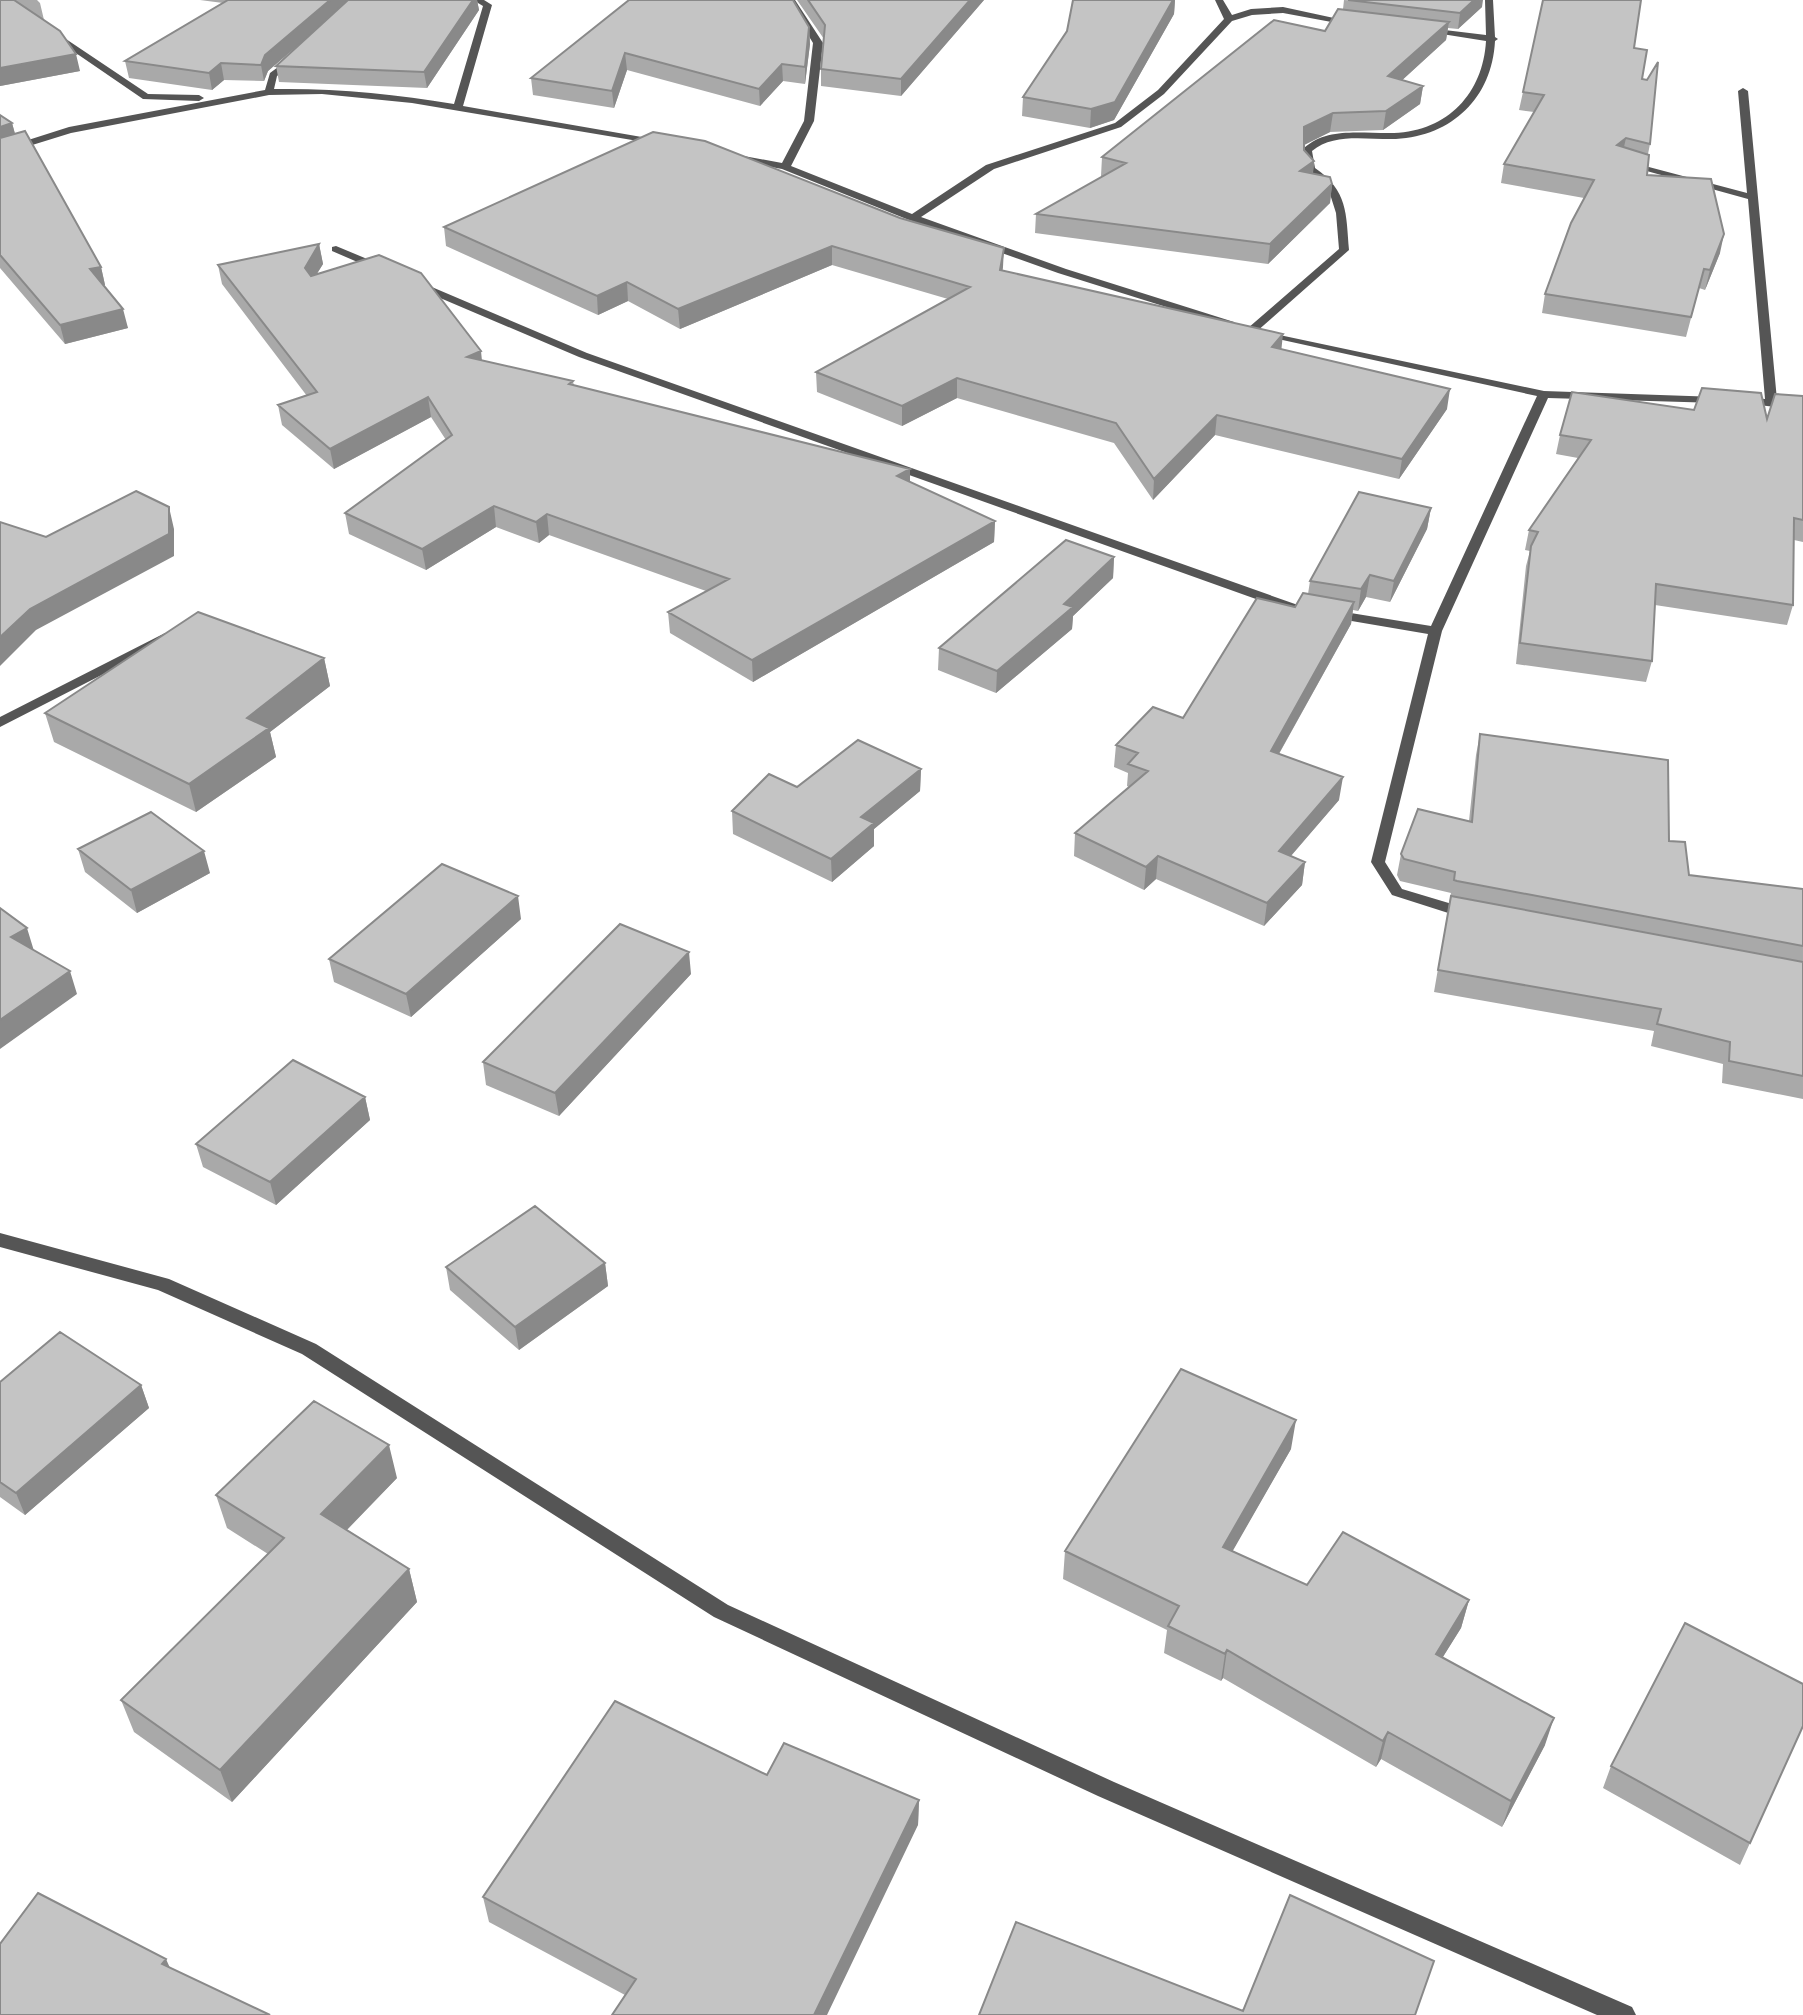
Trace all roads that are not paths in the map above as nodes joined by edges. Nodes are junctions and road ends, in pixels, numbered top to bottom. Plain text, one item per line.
1 (477, 0) edge
2 (791, 0) edge
3 (1219, 0) edge
4 (1489, 0) edge
5 (1229, 19) junction
6 (1358, 23) edge
7 (42, 26) edge
8 (1416, 29) edge
9 (1493, 39) junction
10 (297, 54) edge
11 (1743, 91) dead end
12 (269, 92) junction
13 (146, 97) junction
14 (229, 99) junction
15 (458, 107) junction
16 (112, 122) junction
17 (676, 146) edge
18 (0, 152) edge
19 (723, 155) edge
20 (1621, 162) edge
21 (785, 167) junction
22 (1752, 197) junction
23 (913, 218) junction
24 (336, 249) dead end
25 (394, 274) edge
26 (409, 280) edge
27 (1252, 330) junction
28 (1544, 394) junction
29 (1771, 402) junction
30 (1803, 406) edge
31 (184, 627) edge
32 (1435, 631) junction
33 (0, 723) edge
34 (1488, 917) edge
35 (0, 1240) edge
36 (1624, 2015) edge

1 - 15 street
2 - 21 street
3 - 5 street
4 - 9 street
5 - 6 street
5 - 23 street
7 - 13 street
8 - 9 street
9 - 27 street
10 - 12 street
11 - 22 street
12 - 14 street
12 - 15 street
13 - 14 street
13 - 16 street
14 - 16 street
15 - 17 street
16 - 18 street
19 - 21 street
20 - 22 street
21 - 23 street
22 - 29 street
23 - 27 street
24 - 25 street
26 - 32 street
27 - 28 street
28 - 29 street
28 - 32 street
29 - 30 street
31 - 33 street
32 - 34 street
35 - 36 street

